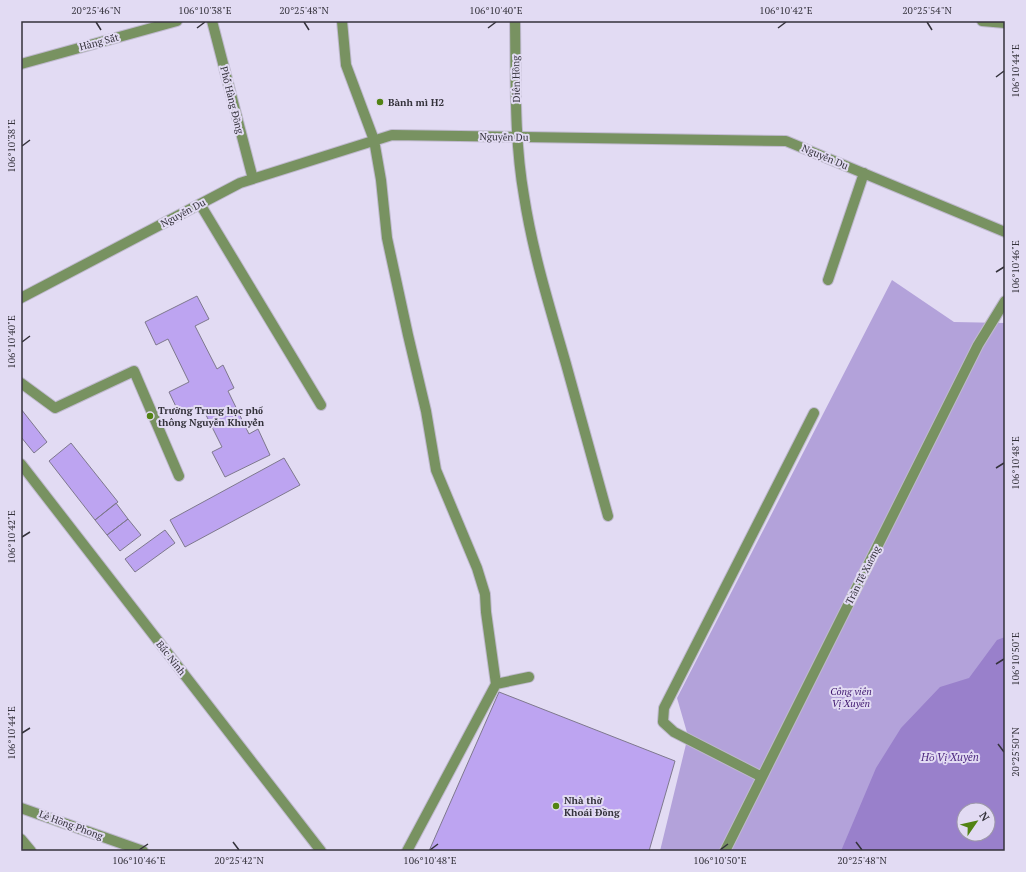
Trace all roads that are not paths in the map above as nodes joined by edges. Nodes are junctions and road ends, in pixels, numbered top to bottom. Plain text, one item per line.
1 (177, 21) edge
2 (212, 21) edge
3 (342, 21) edge
4 (515, 21) edge
5 (982, 21) edge
6 (1005, 23) edge
7 (21, 64) edge
8 (517, 137) junction
9 (374, 140) junction
10 (864, 173) junction
11 (252, 179) junction
12 (200, 204) junction
13 (1005, 232) edge
14 (828, 280) dead end
15 (21, 298) edge
16 (1005, 301) edge
17 (21, 383) edge
18 (321, 405) dead end
19 (814, 413) dead end
20 (21, 464) edge
21 (179, 476) dead end
22 (608, 516) dead end
23 (529, 677) dead end
24 (496, 684) junction
25 (762, 777) junction
26 (21, 808) edge
27 (21, 839) edge
28 (31, 851) edge
29 (143, 851) edge
30 (321, 851) edge
31 (407, 851) edge
32 (725, 851) edge

1 - 7 street, Hàng Sắt
2 - 11 street, Phố Hàng Đồng
3 - 9 street
4 - 8 street, Diên Hồng
5 - 6 street
8 - 9 street, Nguyễn Du
8 - 10 street, Nguyễn Du
8 - 22 street, Diên Hồng
9 - 11 street, Nguyễn Du
9 - 24 street
10 - 13 street, Nguyễn Du
10 - 14 street
11 - 12 street, Nguyễn Du
12 - 15 street, Nguyễn Du
12 - 18 street
16 - 25 street, Trần Tế Xương
17 - 21 street
19 - 25 street
20 - 30 street, Bắc Ninh
23 - 24 street
24 - 31 street
25 - 32 street, Trần Tế Xương
26 - 29 street, Lê Hồng Phong
27 - 28 street

